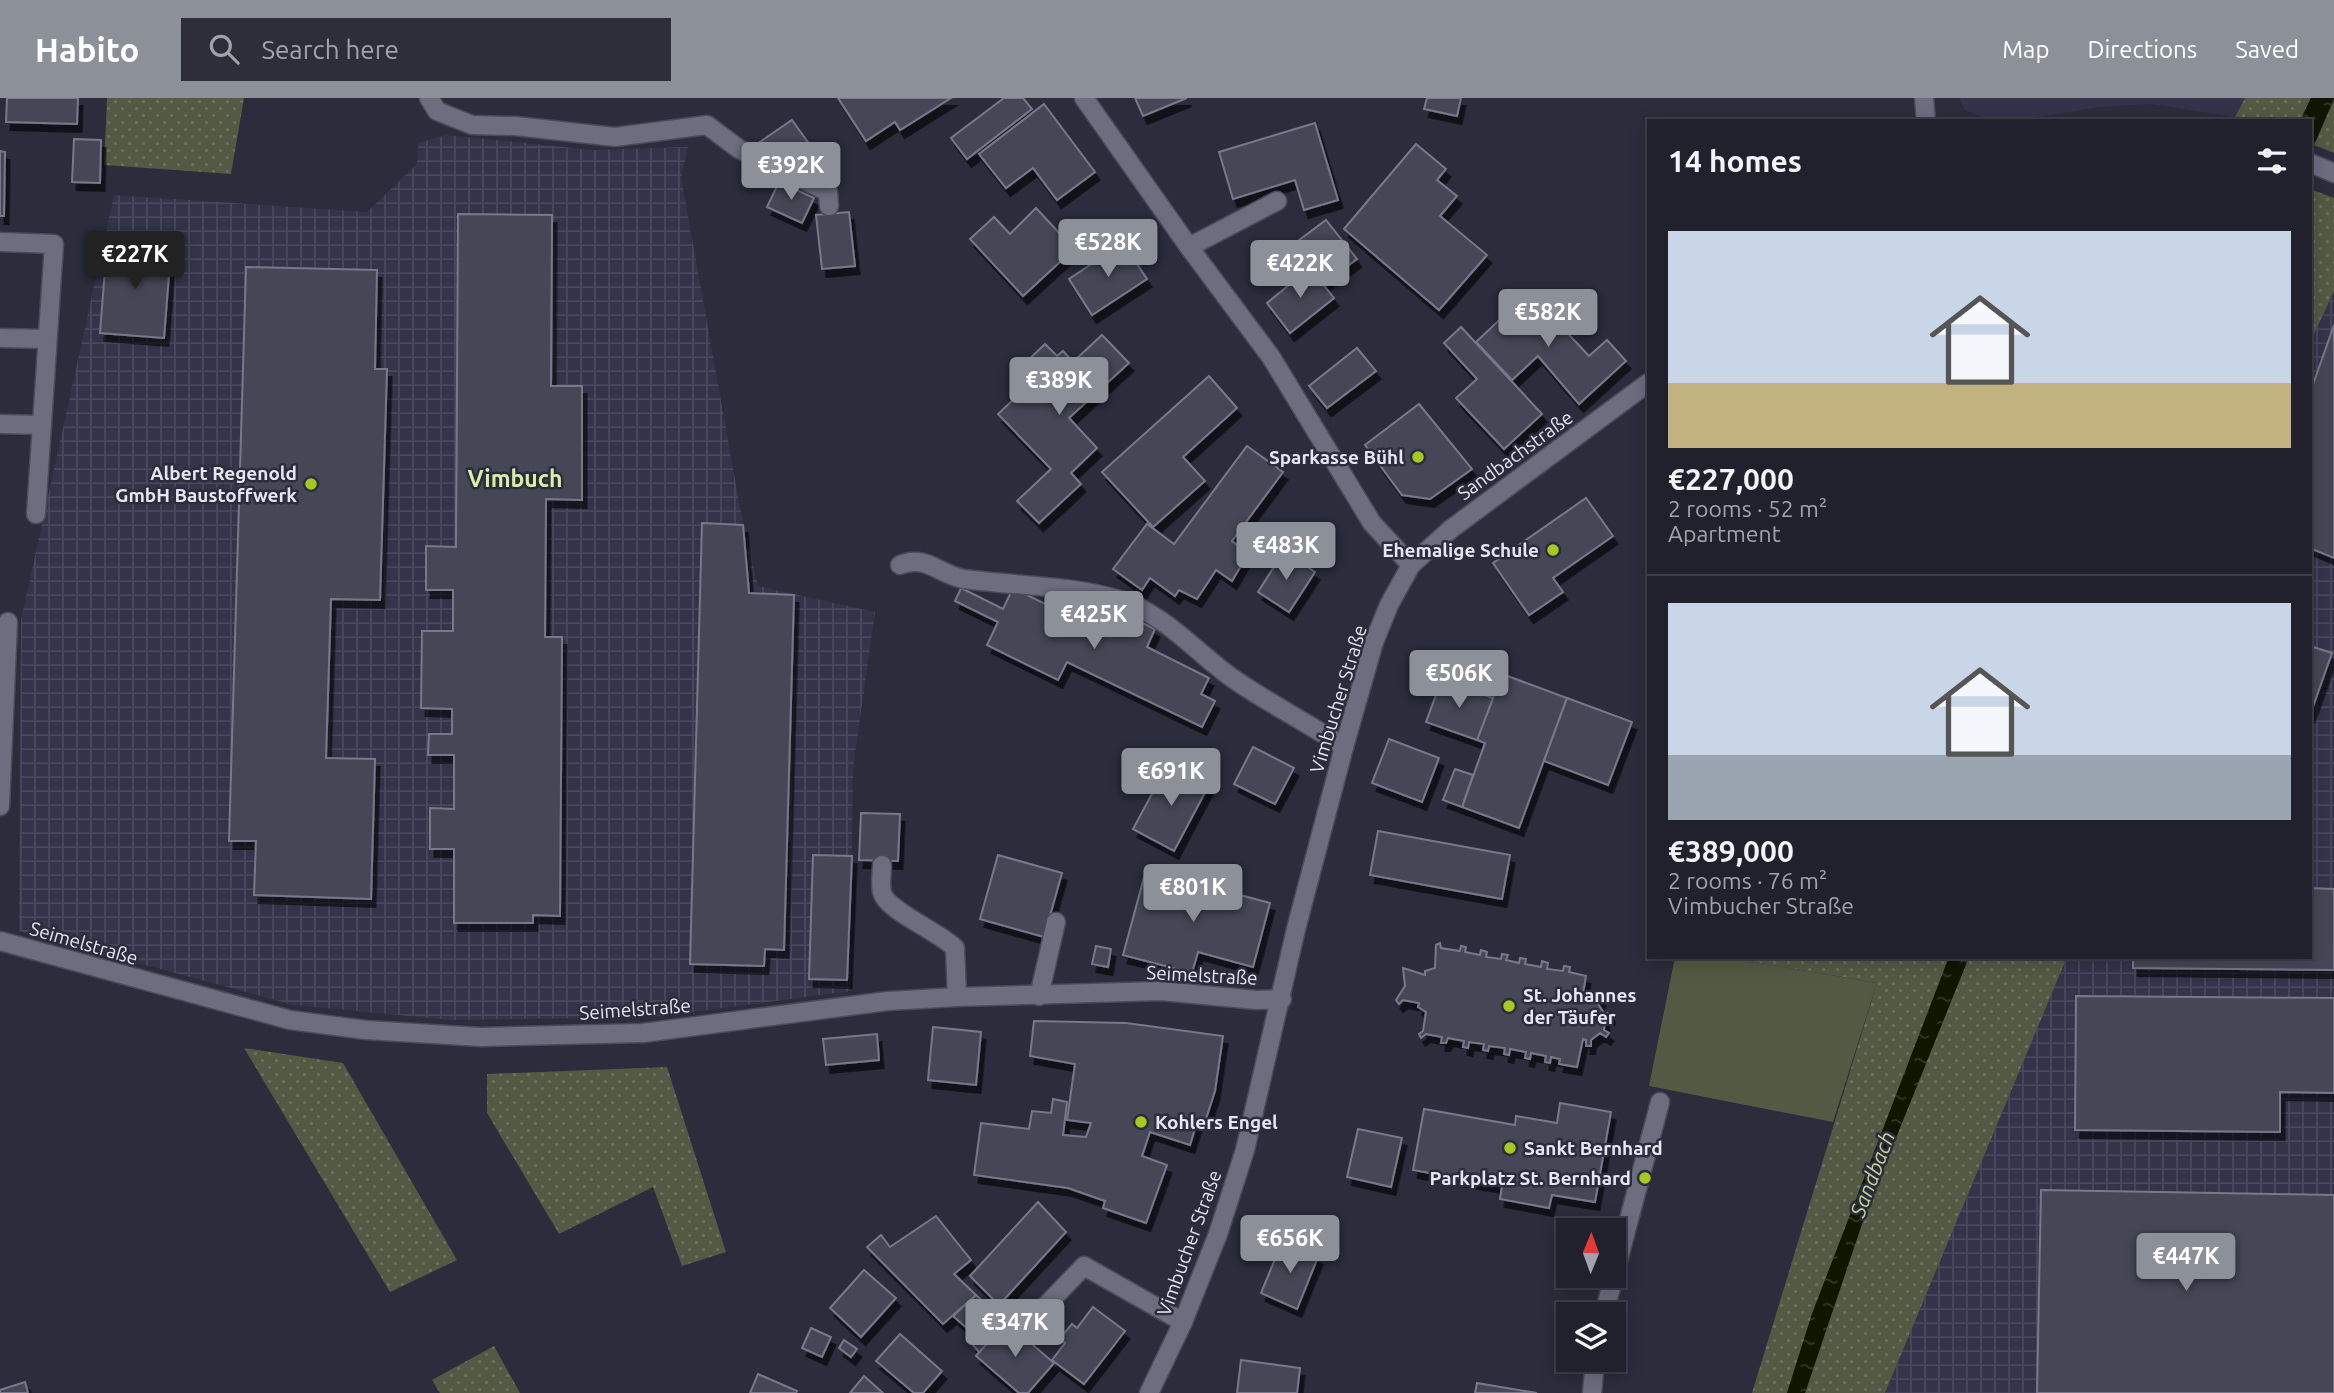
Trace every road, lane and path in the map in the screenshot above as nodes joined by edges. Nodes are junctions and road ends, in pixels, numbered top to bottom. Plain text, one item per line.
1 (429, 98) edge
2 (1084, 98) edge
3 (1924, 98) edge
4 (1926, 119) edge
5 (2312, 164) edge
6 (2334, 173) edge
7 (1277, 201) dead end
8 (830, 206) dead end
9 (0, 242) edge
10 (1189, 247) junction
11 (0, 338) edge
12 (47, 339) junction
13 (1647, 384) edge
14 (0, 424) edge
15 (41, 425) junction
16 (36, 514) dead end
17 (900, 565) dead end
18 (1411, 565) junction
19 (8, 622) dead end
20 (1344, 747) junction
21 (0, 806) edge
22 (882, 864) dead end
23 (1056, 922) dead end
24 (0, 941) edge
25 (1039, 996) junction
26 (957, 997) junction
27 (1282, 999) junction
28 (1660, 1102) dead end
29 (1607, 1302) edge
30 (1032, 1320) dead end
31 (1183, 1322) junction
32 (1594, 1372) edge
33 (1149, 1393) edge
34 (1592, 1393) edge

1 - 8 street
2 - 10 street
3 - 4 street
5 - 6 street
7 - 10 street
9 - 12 street
10 - 18 street
11 - 12 street
12 - 15 street
13 - 18 street, Sandbachstraße
14 - 15 street
15 - 16 street
17 - 20 street
18 - 20 street, Vimbucher Straße
19 - 21 street
20 - 27 street, Vimbucher Straße
22 - 26 street
23 - 25 street
24 - 26 street, Seimelstraße
25 - 26 street, Seimelstraße
25 - 27 street, Seimelstraße
27 - 31 street, Vimbucher Straße
28 - 29 street
30 - 31 street
31 - 33 street, Vimbucher Straße
32 - 34 street

